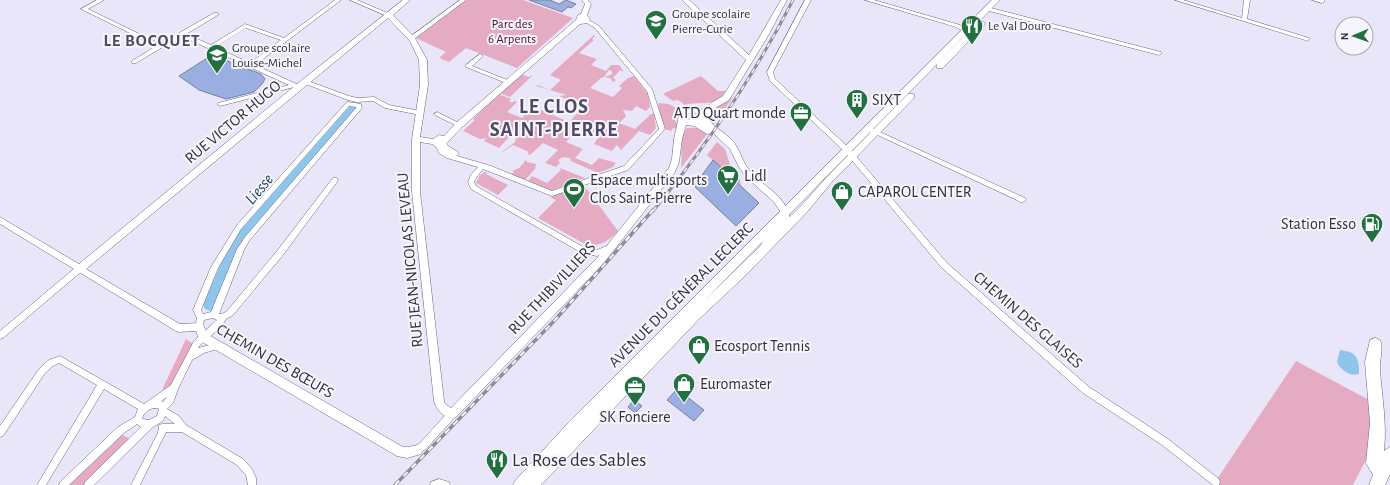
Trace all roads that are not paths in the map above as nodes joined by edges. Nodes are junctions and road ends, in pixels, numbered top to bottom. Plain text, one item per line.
1 (101, 0) edge
2 (338, 0) edge
3 (353, 0) edge
4 (407, 0) edge
5 (463, 0) edge
6 (585, 0) edge
7 (685, 0) edge
8 (784, 0) edge
9 (808, 0) edge
10 (868, 0) edge
11 (996, 0) edge
12 (1005, 0) edge
13 (1178, 0) edge
14 (1247, 0) edge
15 (1316, 0) edge
16 (1322, 1) dead end
17 (990, 10) junction
18 (216, 14) dead end
19 (389, 15) junction
20 (583, 19) junction
21 (1244, 20) junction
22 (969, 32) junction
23 (182, 34) junction
24 (412, 38) junction
25 (284, 39) junction
26 (1307, 39) dead end
27 (160, 46) junction
28 (211, 47) junction
29 (1159, 53) dead end
30 (480, 56) dead end
31 (750, 59) junction
32 (134, 62) dead end
33 (251, 65) junction
34 (508, 82) junction
35 (299, 84) junction
36 (718, 103) junction
37 (220, 104) dead end
38 (695, 109) junction
39 (420, 113) junction
40 (437, 114) dead end
41 (703, 117) junction
42 (683, 120) junction
43 (694, 124) junction
44 (458, 127) junction
45 (872, 129) junction
46 (682, 130) junction
47 (420, 140) junction
48 (439, 141) junction
49 (850, 153) junction
50 (482, 166) junction
51 (335, 180) dead end
52 (1023, 200) dead end
53 (802, 211) junction
54 (785, 213) junction
55 (0, 220) edge
56 (751, 247) junction
57 (764, 250) junction
58 (600, 256) junction
59 (79, 269) junction
60 (735, 279) junction
61 (214, 314) junction
62 (223, 317) junction
63 (200, 322) junction
64 (677, 328) junction
65 (0, 336) edge
66 (203, 337) junction
67 (1375, 344) dead end
68 (218, 346) junction
69 (189, 359) junction
70 (102, 384) junction
71 (174, 388) junction
72 (147, 407) junction
73 (163, 409) junction
74 (452, 414) junction
75 (138, 419) junction
76 (157, 424) junction
77 (183, 428) junction
78 (0, 433) edge
79 (417, 450) joint
80 (1390, 455) edge
81 (1380, 479) edge
82 (1216, 482) dead end
83 (41, 485) edge
84 (63, 485) edge
85 (88, 485) edge
86 (135, 485) edge
87 (252, 485) edge
88 (434, 485) edge
89 (446, 485) edge
90 (519, 485) edge
91 (532, 485) edge

1 - 27 street
2 - 25 street
3 - 19 street
4 - 19 street, RUE VICTOR HUGO
5 - 24 street
6 - 20 street
7 - 31 street
8 - 31 street
9 - 49 street, CHEMIN DES GLAISES
10 - 22 street
11 - 17 main road, AVENUE DU GÉNÉRAL LECLERC
12 - 17 main road, AVENUE DU GÉNÉRAL LECLERC
13 - 21 street
14 - 21 street
15 - 16 street
17 - 22 main road, AVENUE DU GÉNÉRAL LECLERC
17 - 29 street
18 - 23 street
19 - 24 street, RUE JEAN-NICOLAS LEVEAU
19 - 35 street, RUE VICTOR HUGO
20 - 34 street
20 - 50 street
21 - 26 street
22 - 45 main road, AVENUE DU GÉNÉRAL LECLERC
23 - 27 street
23 - 28 street
24 - 39 street, RUE JEAN-NICOLAS LEVEAU
25 - 28 street
25 - 33 street
27 - 32 street
28 - 33 street
30 - 34 street
31 - 36 street
33 - 35 street
34 - 44 street
35 - 37 street
35 - 39 street
35 - 59 street, RUE VICTOR HUGO
36 - 38 street
36 - 41 street
38 - 41 street
38 - 42 street
39 - 47 street, RUE JEAN-NICOLAS LEVEAU
40 - 44 street
41 - 43 street
41 - 54 street
42 - 43 street
42 - 46 street, RUE THIBIVILLIERS
43 - 46 street
43 - 54 street
44 - 48 street
45 - 49 main road, AVENUE DU GÉNÉRAL LECLERC
45 - 52 street
46 - 58 street, RUE THIBIVILLIERS
47 - 48 street
47 - 74 street, RUE JEAN-NICOLAS LEVEAU
48 - 50 street
49 - 53 main road, AVENUE DU GÉNÉRAL LECLERC
49 - 54 main road, AVENUE DU GÉNÉRAL LECLERC
49 - 82 street, CHEMIN DES GLAISES
50 - 58 street
51 - 62 street
53 - 54 main road
53 - 57 main road, AVENUE DU GÉNÉRAL LECLERC
54 - 56 main road, AVENUE DU GÉNÉRAL LECLERC
54 - 57 street
55 - 59 street, CHEMIN DES BŒUFS
56 - 60 main road
56 - 64 main road, AVENUE DU GÉNÉRAL LECLERC
57 - 60 main road, AVENUE DU GÉNÉRAL LECLERC
58 - 74 street, RUE THIBIVILLIERS
59 - 63 street, CHEMIN DES BŒUFS
59 - 65 street
60 - 64 main road, AVENUE DU GÉNÉRAL LECLERC
61 - 62 street
61 - 63 street
61 - 63 street
62 - 66 street
63 - 66 street, CHEMIN DES BŒUFS
64 - 90 main road, AVENUE DU GÉNÉRAL LECLERC
64 - 91 main road, AVENUE DU GÉNÉRAL LECLERC
66 - 68 street, CHEMIN DES BŒUFS
66 - 69 street
67 - 81 highway
68 - 69 street
68 - 79 street, CHEMIN DES BŒUFS
69 - 71 street
70 - 72 street
70 - 78 street
70 - 83 street
71 - 72 street
71 - 73 street
72 - 73 street
72 - 75 street
73 - 76 street
73 - 77 street
74 - 79 street, RUE THIBIVILLIERS
75 - 76 street
75 - 84 street
76 - 77 street
76 - 85 street
76 - 86 street
77 - 87 street
80 - 81 highway
88 - 89 street

